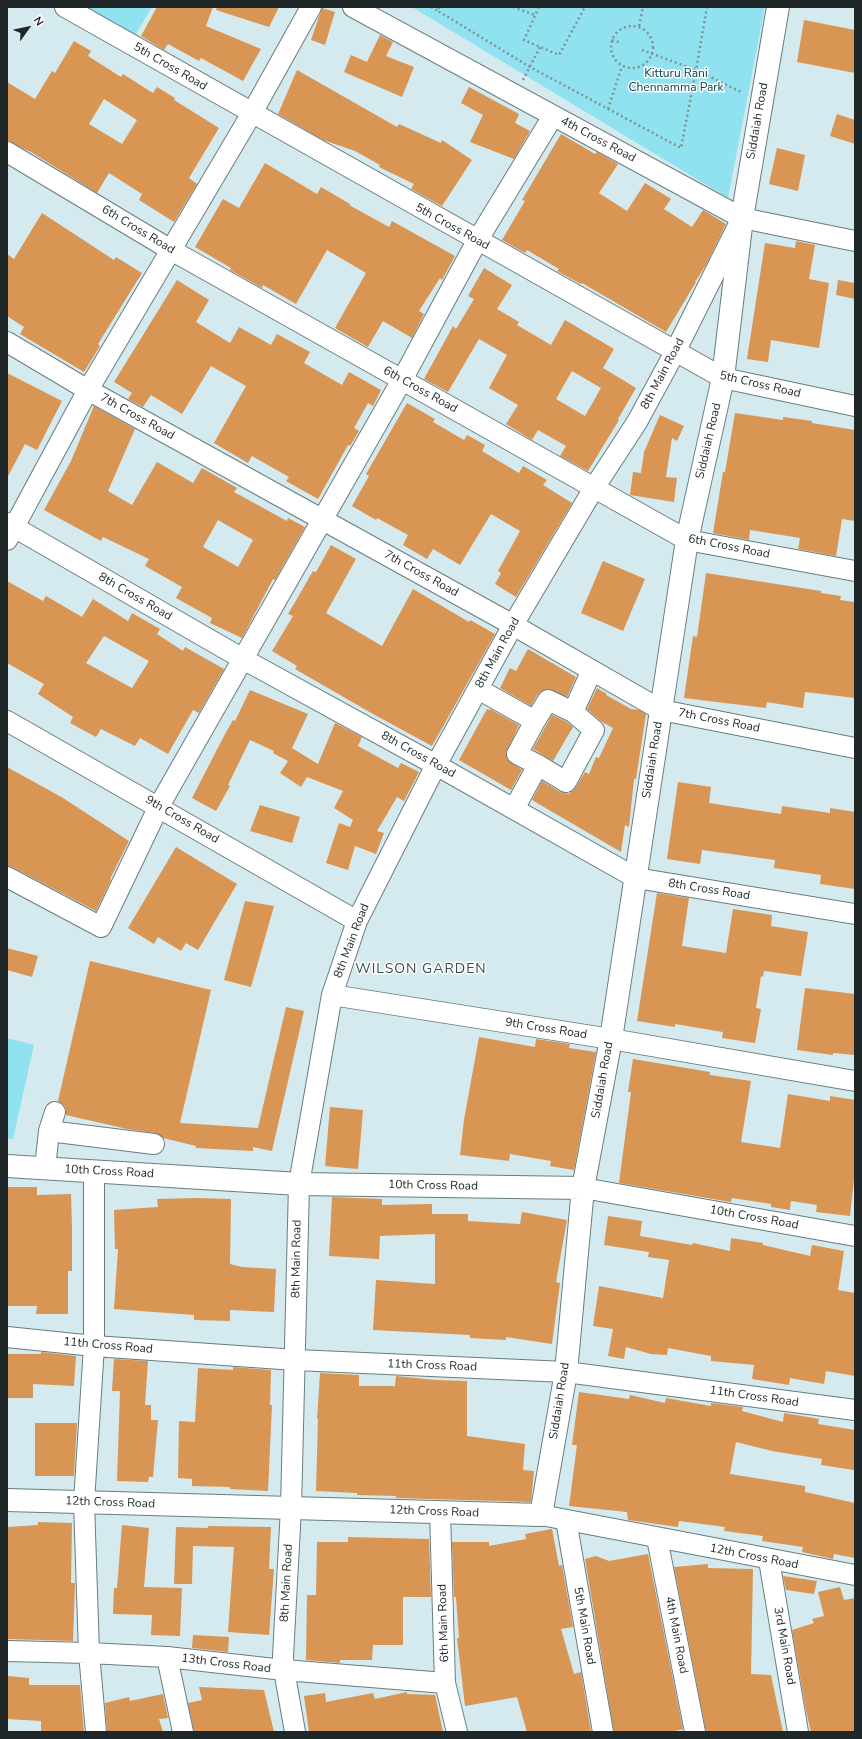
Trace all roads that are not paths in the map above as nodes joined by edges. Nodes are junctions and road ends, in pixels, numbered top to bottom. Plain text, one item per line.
1 (65, 7) edge
2 (311, 7) edge
3 (353, 7) edge
4 (778, 7) edge
5 (252, 113) junction
6 (553, 116) junction
7 (7, 152) edge
8 (742, 218) junction
9 (477, 240) junction
10 (855, 241) edge
11 (171, 250) junction
12 (7, 342) edge
13 (675, 352) junction
14 (723, 378) junction
15 (402, 380) junction
16 (88, 390) junction
17 (855, 406) edge
18 (594, 488) junction
19 (322, 519) junction
20 (10, 530) edge
21 (687, 540) junction
22 (855, 571) edge
23 (513, 625) junction
24 (244, 659) junction
25 (592, 670) junction
26 (478, 689) junction
27 (661, 710) junction
28 (573, 712) junction
29 (7, 721) edge
30 (535, 721) junction
31 (855, 748) edge
32 (436, 765) junction
33 (538, 765) junction
34 (159, 806) junction
35 (514, 809) junction
36 (7, 877) edge
37 (636, 878) junction
38 (855, 914) edge
39 (357, 921) junction
40 (332, 995) junction
41 (611, 1039) junction
42 (855, 1081) edge
43 (55, 1112) dead end
44 (49, 1131) junction
45 (154, 1144) dead end
46 (7, 1166) edge
47 (45, 1168) junction
48 (94, 1171) junction
49 (299, 1184) junction
50 (584, 1188) junction
51 (855, 1236) edge
52 (7, 1337) edge
53 (94, 1346) junction
54 (296, 1360) junction
55 (566, 1372) junction
56 (855, 1410) edge
57 (7, 1500) edge
58 (84, 1502) junction
59 (291, 1508) junction
60 (440, 1512) junction
61 (541, 1515) junction
62 (566, 1520) junction
63 (657, 1538) junction
64 (769, 1560) junction
65 (855, 1575) edge
66 (7, 1651) edge
67 (89, 1653) junction
68 (167, 1657) junction
69 (284, 1670) junction
70 (445, 1683) junction
71 (96, 1732) edge
72 (183, 1732) edge
73 (295, 1732) edge
74 (457, 1732) edge
75 (602, 1732) edge
76 (695, 1732) edge
77 (798, 1732) edge

1 - 5 street, 5th Cross Road
2 - 5 street
3 - 6 street, 4th Cross Road
4 - 8 main road, Siddaiah Road
5 - 9 street, 5th Cross Road
5 - 11 street
6 - 8 street, 4th Cross Road
6 - 9 street
7 - 11 street, 6th Cross Road
8 - 10 street, 4th Cross Road
8 - 13 street, 8th Main Road
8 - 14 main road, Siddaiah Road
9 - 13 street, 5th Cross Road
9 - 15 street
11 - 15 street, 6th Cross Road
11 - 16 street
12 - 16 street, 7th Cross Road
13 - 14 street, 5th Cross Road
13 - 18 street, 8th Main Road
14 - 17 street, 5th Cross Road
14 - 21 main road, Siddaiah Road
15 - 18 street, 6th Cross Road
15 - 19 street
16 - 19 street, 7th Cross Road
16 - 20 street
18 - 21 street, 6th Cross Road
18 - 23 street, 8th Main Road
19 - 23 street, 7th Cross Road
19 - 24 street
20 - 24 street, 8th Cross Road
21 - 22 street, 6th Cross Road
21 - 27 main road, Siddaiah Road
23 - 25 street, 7th Cross Road
23 - 26 street, 8th Main Road
24 - 32 street, 8th Cross Road
24 - 34 street
25 - 27 street, 7th Cross Road
25 - 28 street
26 - 30 street
26 - 32 street, 8th Main Road
27 - 31 street, 7th Cross Road
27 - 37 main road, Siddaiah Road
28 - 30 street
28 - 33 street
29 - 34 street, 9th Cross Road
30 - 33 street
32 - 35 street, 8th Cross Road
32 - 39 street, 8th Main Road
33 - 35 street
34 - 36 street
34 - 39 street, 9th Cross Road
35 - 37 street, 8th Cross Road
37 - 38 street, 8th Cross Road
37 - 41 main road, Siddaiah Road
39 - 40 street, 8th Main Road
40 - 41 street, 9th Cross Road
40 - 49 street, 8th Main Road
41 - 42 street, 9th Cross Road
41 - 50 main road, Siddaiah Road
43 - 44 street
44 - 45 street
44 - 47 street
46 - 47 main road, 10th Cross Road
47 - 48 main road, 10th Cross Road
48 - 49 main road, 10th Cross Road
48 - 53 street
49 - 50 main road, 10th Cross Road
49 - 54 street, 8th Main Road
50 - 51 street, 10th Cross Road
50 - 55 main road, Siddaiah Road
52 - 53 street, 11th Cross Road
53 - 54 street, 11th Cross Road
53 - 58 street
54 - 55 street, 11th Cross Road
54 - 59 street, 8th Main Road
55 - 56 street, 11th Cross Road
55 - 61 main road, Siddaiah Road
57 - 58 main road, 12th Cross Road
58 - 59 main road, 12th Cross Road
58 - 67 street
59 - 60 main road, 12th Cross Road
59 - 69 street, 8th Main Road
60 - 61 main road, 12th Cross Road
60 - 70 street, 6th Main Road
61 - 62 street, 12th Cross Road
62 - 63 street, 12th Cross Road
62 - 75 street, 5th Main Road
63 - 64 street, 12th Cross Road
63 - 76 street, 4th Main Road
64 - 65 street, 12th Cross Road
64 - 77 street, 3rd Main Road
66 - 67 street, 13th Cross Road
67 - 68 street, 13th Cross Road
67 - 71 street
68 - 69 street, 13th Cross Road
68 - 72 street
69 - 70 street, 13th Cross Road
69 - 73 street, 8th Main Road
70 - 74 street, 6th Main Road

